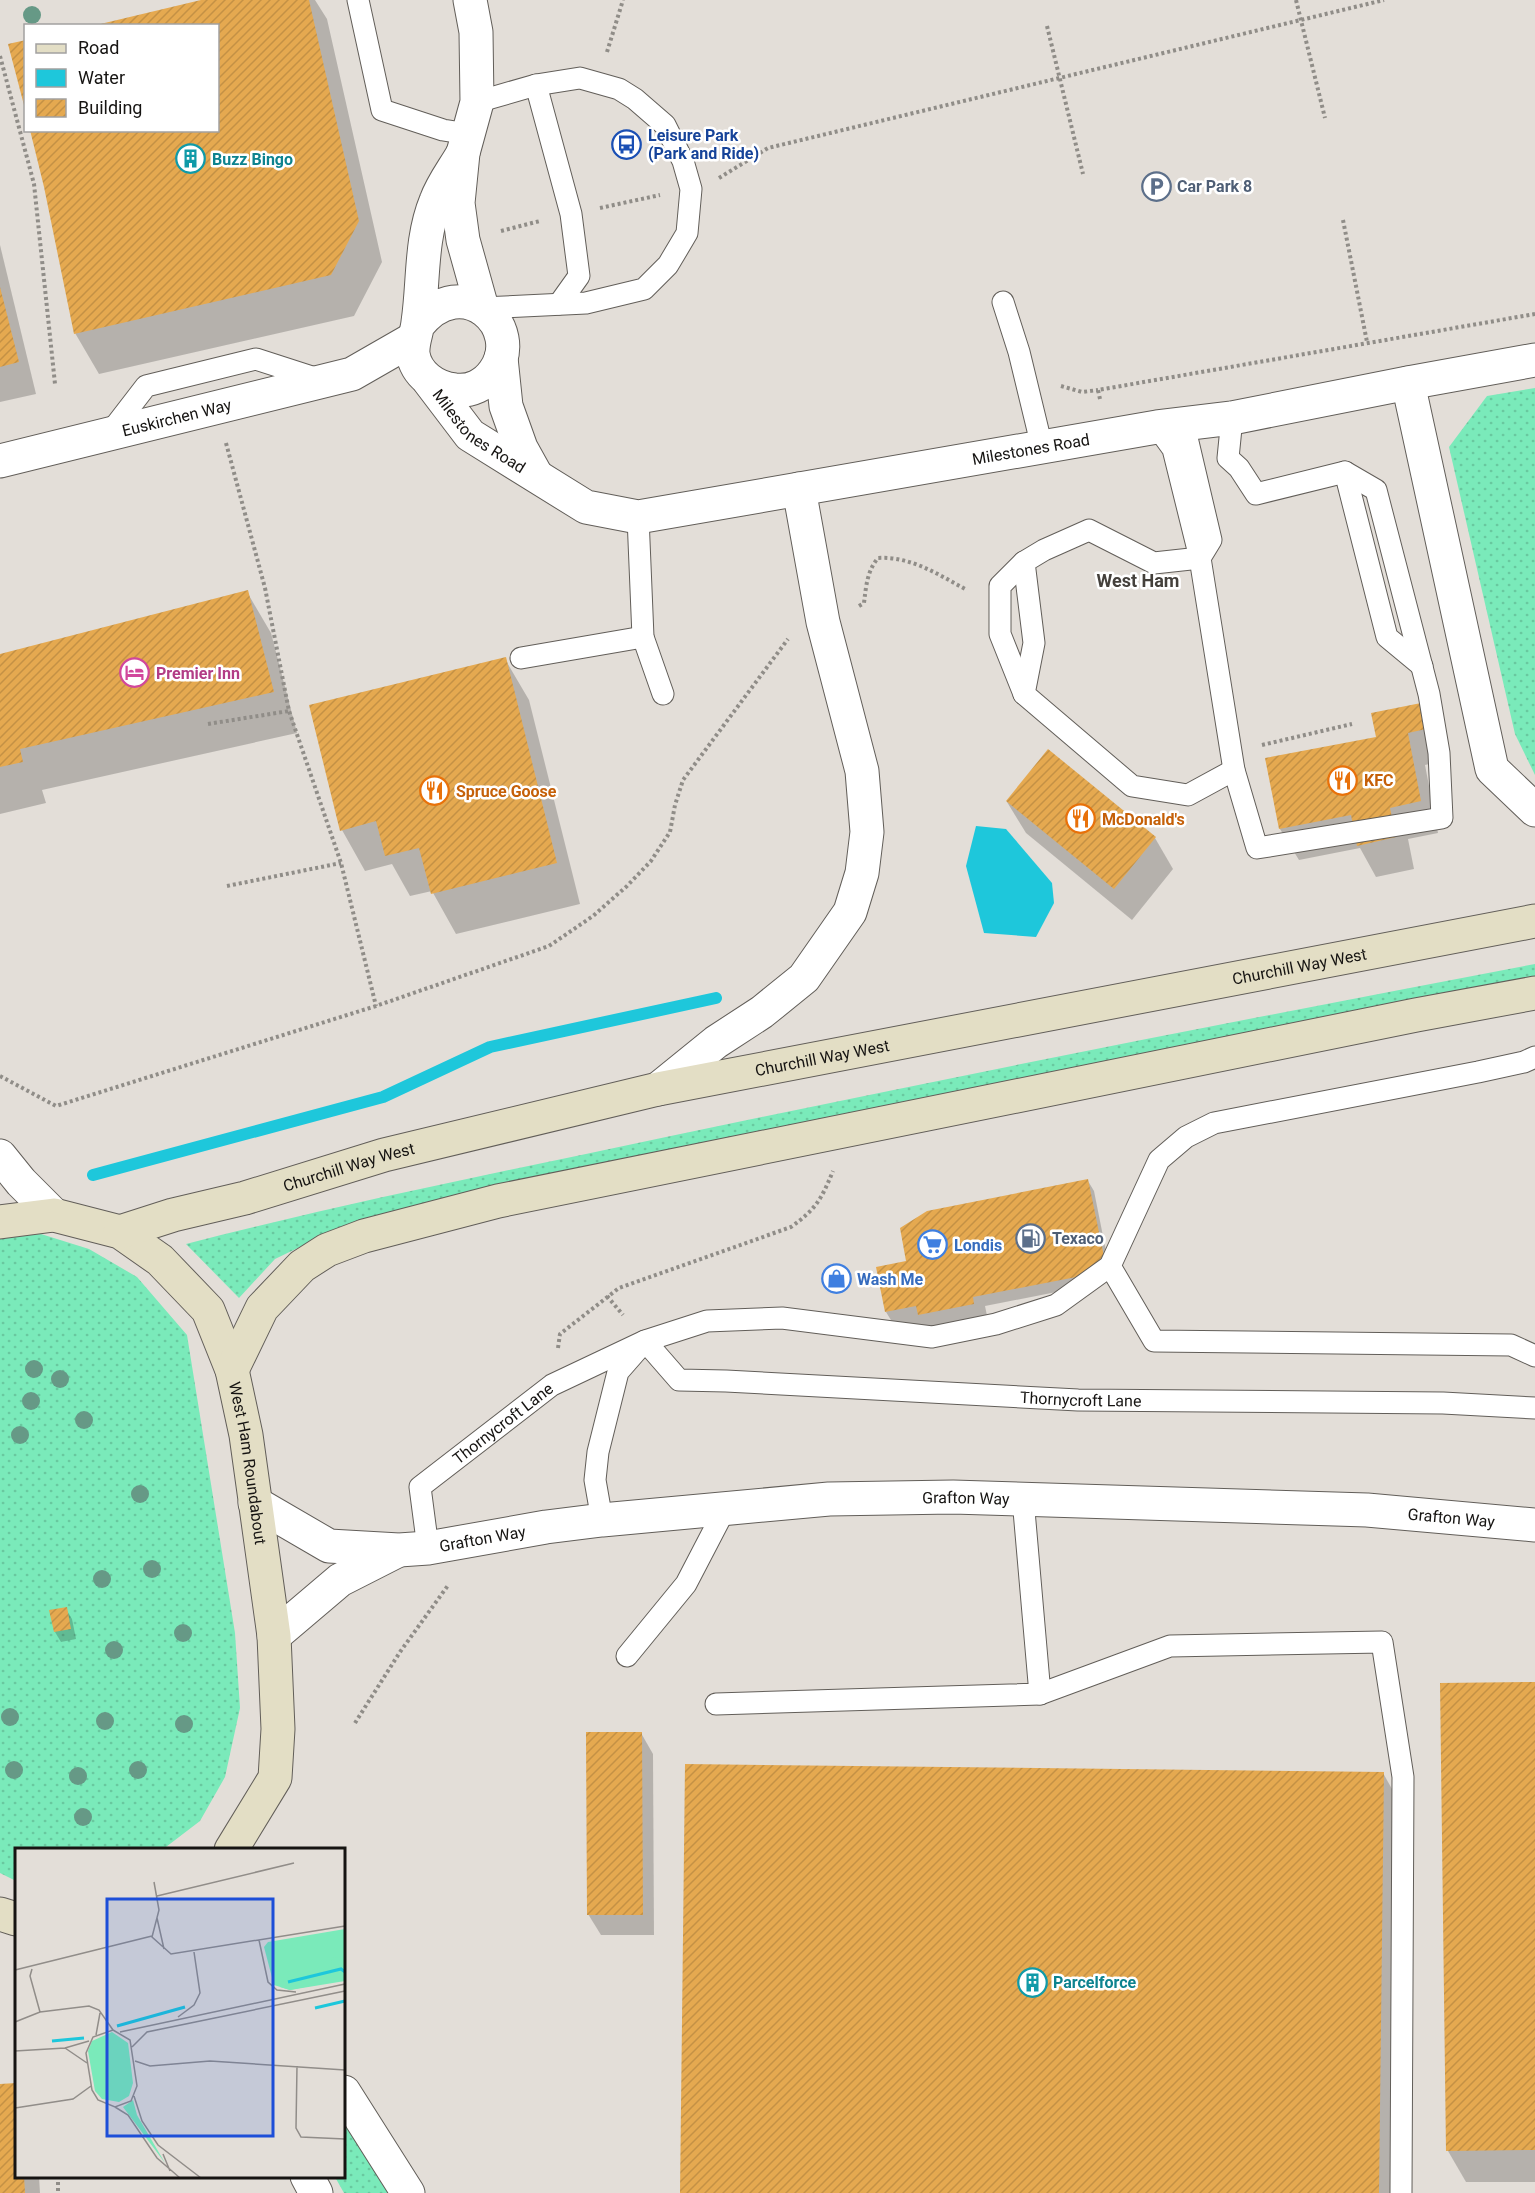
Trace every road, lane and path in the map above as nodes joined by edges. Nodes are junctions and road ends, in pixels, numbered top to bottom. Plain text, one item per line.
1 (358, 0) edge
2 (470, 0) edge
3 (623, 0) edge
4 (1296, 0) edge
5 (1384, 0) edge
6 (1301, 20) junction
7 (1047, 27) dead end
8 (0, 56) edge
9 (1059, 78) junction
10 (598, 82) junction
11 (537, 85) junction
12 (477, 102) junction
13 (1325, 118) dead end
14 (466, 144) junction
15 (768, 148) dead end
16 (1083, 174) dead end
17 (1343, 220) dead end
18 (1003, 302) dead end
19 (559, 304) junction
20 (482, 308) junction
21 (1535, 314) edge
22 (416, 332) junction
23 (1367, 342) junction
24 (501, 358) junction
25 (1535, 360) edge
26 (338, 378) junction
27 (429, 381) junction
28 (1408, 383) junction
29 (56, 384) dead end
30 (1100, 400) dead end
31 (216, 408) junction
32 (1232, 418) junction
33 (1170, 426) junction
34 (108, 434) junction
35 (1042, 447) junction
36 (0, 461) edge
37 (536, 475) junction
38 (799, 489) junction
39 (638, 517) junction
40 (1200, 558) junction
41 (1024, 562) junction
42 (971, 592) dead end
43 (856, 608) dead end
44 (792, 633) dead end
45 (643, 637) junction
46 (521, 658) dead end
47 (663, 694) dead end
48 (1024, 694) junction
49 (289, 711) junction
50 (208, 724) dead end
51 (1352, 724) dead end
52 (1255, 746) dead end
53 (1234, 770) junction
54 (1535, 810) edge
55 (341, 863) junction
56 (227, 886) dead end
57 (1535, 921) edge
58 (1535, 993) edge
59 (376, 1006) junction
60 (1531, 1063) edge
61 (0, 1076) edge
62 (658, 1089) junction
63 (0, 1156) edge
64 (833, 1170) dead end
65 (54, 1215) junction
66 (0, 1222) edge
67 (120, 1232) junction
68 (1110, 1266) junction
69 (645, 1341) junction
70 (1535, 1356) edge
71 (232, 1370) junction
72 (552, 1385) junction
73 (1535, 1408) edge
74 (1023, 1499) junction
75 (255, 1503) junction
76 (725, 1509) junction
77 (602, 1520) junction
78 (1535, 1526) edge
79 (413, 1549) junction
80 (454, 1576) dead end
81 (274, 1636) junction
82 (627, 1656) dead end
83 (1040, 1694) junction
84 (716, 1704) dead end
85 (355, 1723) dead end
86 (243, 1842) edge
87 (0, 1914) edge
88 (15, 1919) edge
89 (345, 2094) edge
90 (308, 2178) edge
91 (316, 2193) edge
92 (408, 2193) edge
93 (1401, 2193) edge

1 - 14 lane
2 - 12 street
3 - 10 path
4 - 6 path
5 - 6 path
6 - 9 path
6 - 13 path
7 - 9 path
8 - 29 path
9 - 15 path
9 - 16 path
10 - 11 lane
10 - 19 lane
11 - 12 lane
11 - 19 lane
12 - 14 street
14 - 20 street
14 - 22 street
17 - 23 path
18 - 35 lane
19 - 20 lane
20 - 22 street
20 - 24 street
21 - 23 path
22 - 26 street, Euskirchen Way
22 - 27 street
23 - 30 path
24 - 27 street
24 - 37 street, Milestones Road
25 - 28 street, Milestones Road
26 - 27 street, Euskirchen Way
26 - 31 street, Euskirchen Way
26 - 34 lane
27 - 37 street, Milestones Road
28 - 32 street, Milestones Road
28 - 54 street
31 - 34 street, Euskirchen Way
31 - 49 path
32 - 33 street, Milestones Road
32 - 53 lane
33 - 35 street, Milestones Road
33 - 40 lane
34 - 36 street, Euskirchen Way
35 - 38 street, Milestones Road
37 - 39 street, Milestones Road
38 - 39 street, Milestones Road
38 - 62 street
39 - 45 lane
40 - 41 lane
40 - 53 lane
41 - 48 lane
41 - 48 lane
42 - 43 path
44 - 59 path
45 - 46 lane
45 - 47 lane
48 - 53 lane
49 - 50 path
49 - 55 path
51 - 52 path
55 - 56 path
55 - 59 path
57 - 62 main road, Churchill Way West
58 - 71 main road
59 - 61 path
60 - 68 lane
62 - 67 main road, Churchill Way West
63 - 65 street
64 - 72 path
65 - 66 main road, West Ham Roundabout
65 - 67 main road, West Ham Roundabout
67 - 71 main road, West Ham Roundabout
68 - 69 lane
68 - 70 lane
69 - 72 lane, Thornycroft Lane
69 - 73 lane, Thornycroft Lane
69 - 77 lane
71 - 75 main road, West Ham Roundabout
72 - 79 lane, Thornycroft Lane
74 - 76 street, Grafton Way
74 - 78 street, Grafton Way
74 - 83 lane
75 - 79 street, Grafton Way
75 - 81 main road, West Ham Roundabout
76 - 77 street, Grafton Way
76 - 82 lane
77 - 79 street, Grafton Way
79 - 81 street, Grafton Way
80 - 85 path
81 - 86 main road, West Ham Roundabout
83 - 84 lane
83 - 93 lane
87 - 88 main road
89 - 92 street
90 - 91 street

